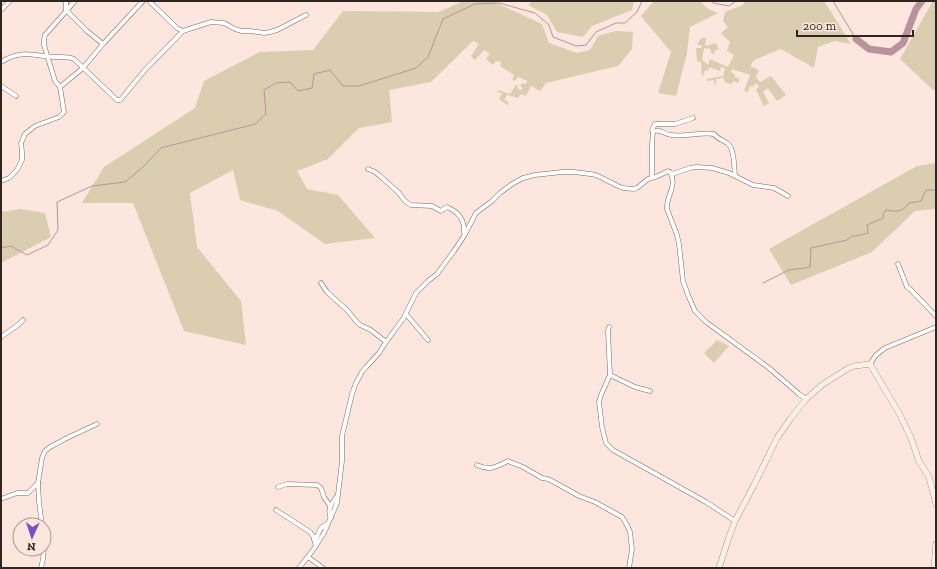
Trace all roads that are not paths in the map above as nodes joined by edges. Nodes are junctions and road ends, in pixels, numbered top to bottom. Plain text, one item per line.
1 (10, 1) edge
2 (66, 1) edge
3 (75, 1) edge
4 (143, 1) edge
5 (148, 1) edge
6 (1, 10) edge
7 (66, 10) junction
8 (306, 15) dead end
9 (183, 31) junction
10 (103, 44) junction
11 (48, 56) junction
12 (1, 62) edge
13 (83, 68) junction
14 (1, 86) edge
15 (60, 87) junction
16 (16, 96) dead end
17 (693, 118) dead end
18 (653, 131) junction
19 (368, 169) dead end
20 (668, 170) junction
21 (735, 176) junction
22 (652, 177) junction
23 (1, 181) edge
24 (788, 196) dead end
25 (464, 236) junction
26 (898, 264) dead end
27 (321, 283) dead end
28 (406, 314) junction
29 (936, 316) edge
30 (23, 320) dead end
31 (609, 327) dead end
32 (936, 327) edge
33 (1, 337) edge
34 (428, 340) dead end
35 (386, 342) junction
36 (870, 364) junction
37 (610, 375) junction
38 (650, 391) dead end
39 (806, 399) junction
40 (97, 424) dead end
41 (477, 465) dead end
42 (38, 483) junction
43 (278, 487) dead end
44 (339, 494) junction
45 (1, 499) edge
46 (936, 504) edge
47 (330, 506) junction
48 (276, 510) dead end
49 (41, 517) edge
50 (330, 518) junction
51 (735, 521) junction
52 (328, 523) junction
53 (314, 540) junction
54 (316, 546) junction
55 (936, 546) edge
56 (43, 557) edge
57 (308, 557) junction
58 (41, 568) edge
59 (299, 568) edge
60 (323, 568) edge
61 (629, 568) edge
62 (719, 568) edge
63 (934, 568) edge

1 - 6 street
2 - 7 street
3 - 7 street
4 - 10 street
5 - 9 street
7 - 10 street
7 - 11 street
8 - 9 street
9 - 13 street
10 - 13 street
11 - 12 street
11 - 13 street
11 - 15 street
13 - 15 street
14 - 16 street
15 - 23 street
17 - 18 street
18 - 21 street
18 - 22 street
19 - 25 street
20 - 21 street
20 - 22 street
20 - 39 street
21 - 24 street
22 - 25 street
25 - 28 street
26 - 29 street
27 - 35 street
28 - 34 street
28 - 35 street
30 - 33 street
31 - 37 street
32 - 36 street
35 - 44 street
36 - 39 main road
36 - 46 main road
37 - 38 street
37 - 51 street
39 - 51 main road
40 - 42 street
41 - 61 street
42 - 45 street
42 - 49 street
43 - 47 street
44 - 47 street
44 - 50 street
47 - 50 street
48 - 53 street
50 - 52 street
51 - 62 main road
52 - 53 street
52 - 54 street
53 - 54 street
54 - 57 street
55 - 63 main road
56 - 58 street
57 - 59 street
57 - 60 street

